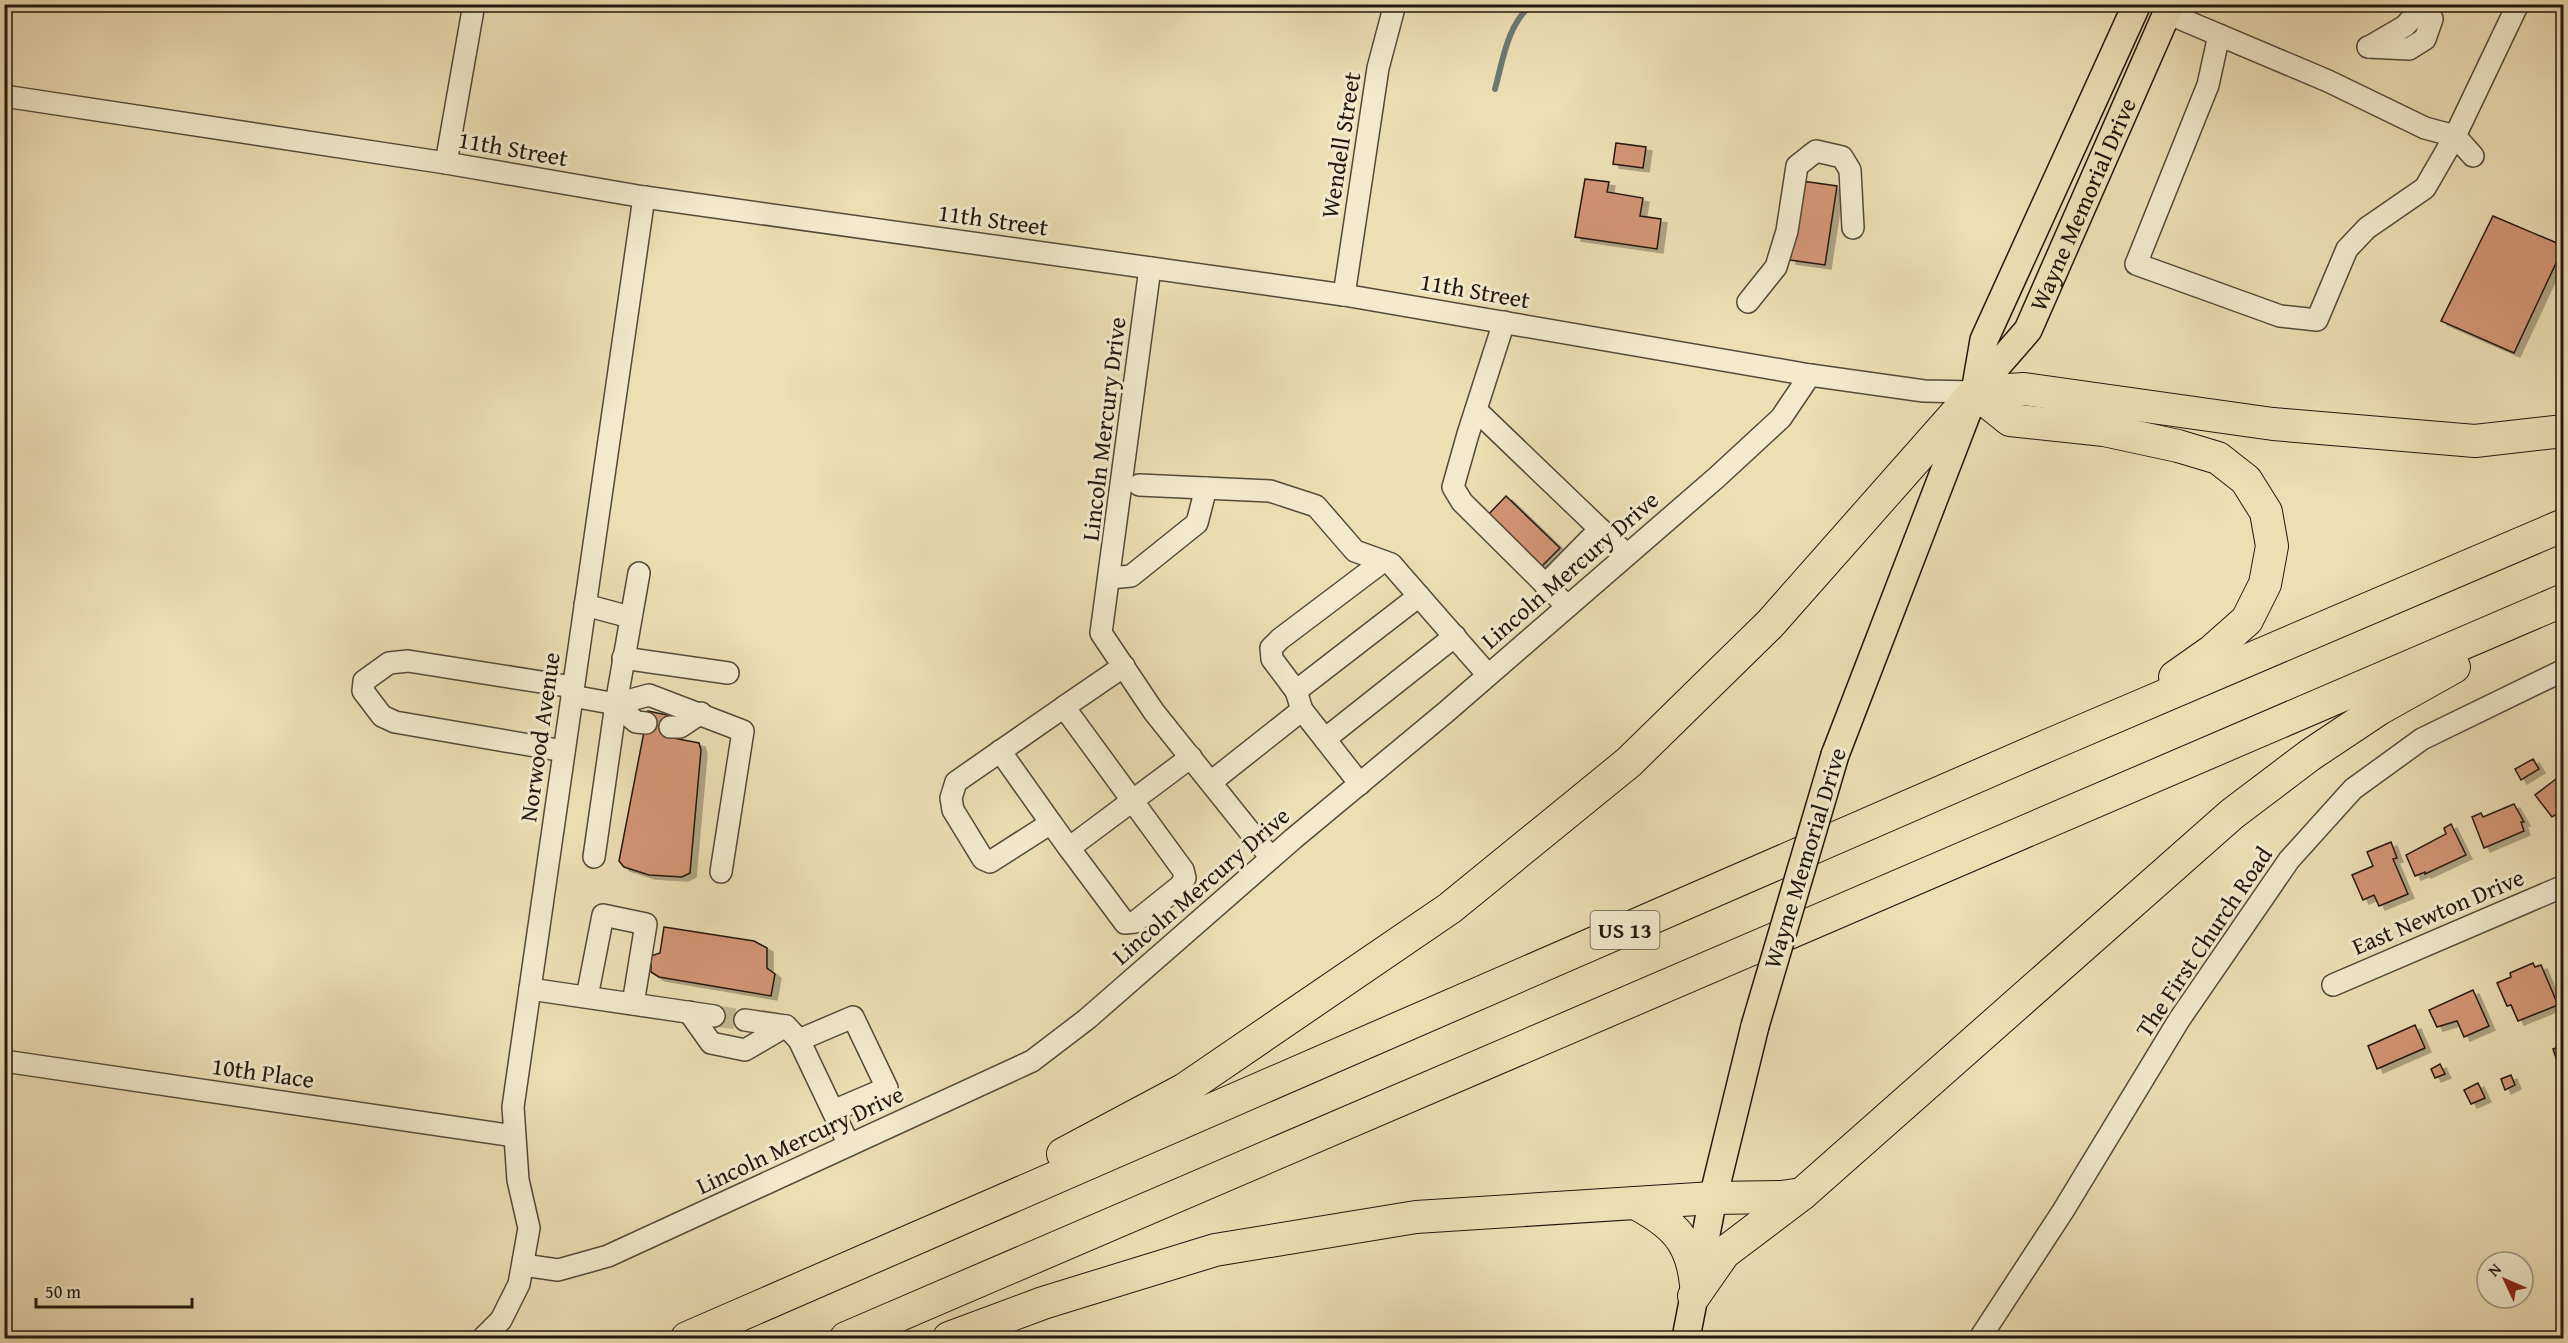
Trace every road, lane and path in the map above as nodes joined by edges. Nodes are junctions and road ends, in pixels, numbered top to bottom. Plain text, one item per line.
1 (474, 4) edge
2 (1395, 4) edge
3 (2137, 4) edge
4 (2426, 4) edge
5 (2518, 4) edge
6 (2169, 9) edge
7 (2219, 34) junction
8 (2368, 47) dead end
9 (4, 96) edge
10 (2455, 136) junction
11 (2473, 156) dead end
12 (446, 163) junction
13 (644, 198) junction
14 (1852, 228) dead end
15 (1150, 268) junction
16 (1344, 295) junction
17 (1748, 302) dead end
18 (1504, 322) junction
19 (1810, 375) junction
20 (1975, 392) junction
21 (1476, 410) junction
22 (2564, 431) edge
23 (1139, 485) dead end
24 (1206, 488) junction
25 (2564, 525) edge
26 (1600, 529) junction
27 (1626, 554) junction
28 (1382, 562) junction
29 (639, 573) dead end
30 (1110, 578) junction
31 (1545, 585) junction
32 (1419, 596) junction
33 (2564, 600) edge
34 (585, 605) junction
35 (1567, 606) junction
36 (2564, 607) edge
37 (630, 617) junction
38 (1455, 636) junction
39 (623, 658) junction
40 (1124, 666) junction
41 (2564, 670) edge
42 (728, 673) dead end
43 (1488, 675) junction
44 (573, 692) junction
45 (1299, 701) junction
46 (616, 704) junction
47 (1064, 707) junction
48 (701, 713) junction
49 (646, 723) dead end
50 (670, 726) dead end
51 (1325, 739) junction
52 (2049, 745) junction
53 (564, 751) junction
54 (1000, 751) junction
55 (1191, 757) junction
56 (1212, 782) junction
57 (1360, 784) junction
58 (1133, 803) junction
59 (1051, 823) junction
60 (1069, 848) junction
61 (594, 857) dead end
62 (1271, 858) junction
63 (721, 872) dead end
64 (2564, 885) edge
65 (2333, 985) dead end
66 (530, 989) junction
67 (587, 997) junction
68 (633, 1004) junction
69 (689, 1012) junction
70 (714, 1016) tunnel mouth
71 (745, 1020) tunnel mouth
72 (792, 1033) junction
73 (4, 1061) edge
74 (833, 1111) junction
75 (514, 1136) junction
76 (849, 1145) junction
77 (1802, 1194) junction
78 (1713, 1198) junction
79 (1635, 1203) junction
80 (865, 1261) junction
81 (521, 1274) junction
82 (1695, 1291) junction
83 (483, 1338) edge
84 (687, 1338) edge
85 (846, 1338) edge
86 (949, 1338) edge
87 (1686, 1338) edge
88 (1980, 1338) edge

1 - 12 street
2 - 16 street, Wendell Street
3 - 20 main road, Wayne Memorial Drive
4 - 8 street
5 - 10 street
6 - 7 street
6 - 20 main road, Wayne Memorial Drive
7 - 10 street
7 - 10 street
9 - 12 street, 11th Street
10 - 11 street
12 - 13 street, 11th Street
13 - 15 street, 11th Street
13 - 34 street, Norwood Avenue
14 - 17 street
15 - 16 street, 11th Street
15 - 30 street, Lincoln Mercury Drive
16 - 18 street, 11th Street
18 - 19 street, 11th Street
18 - 21 street
19 - 20 street, 11th Street
19 - 27 street, Lincoln Mercury Drive
20 - 22 highway
20 - 52 highway
20 - 78 main road, Wayne Memorial Drive, bridge
20 - 80 highway
21 - 26 street
21 - 31 street
23 - 24 street
24 - 28 street
24 - 30 street
25 - 52 highway, US 13
26 - 27 street
26 - 31 street
27 - 35 street, Lincoln Mercury Drive
28 - 32 street
28 - 45 street
29 - 37 street
30 - 40 street, Lincoln Mercury Drive
31 - 35 street
32 - 38 street
32 - 45 street
33 - 85 highway
34 - 37 street
34 - 44 street, Norwood Avenue
35 - 43 street, Lincoln Mercury Drive
36 - 77 highway
37 - 39 street
38 - 43 street
38 - 51 street
39 - 42 street
39 - 46 street
40 - 47 street
40 - 55 street
41 - 88 street, The First Church Road
43 - 57 street, Lincoln Mercury Drive
44 - 46 street
44 - 53 street, Norwood Avenue
44 - 53 street
45 - 51 street
45 - 56 street
46 - 48 street
46 - 49 street
46 - 61 street
47 - 54 street
47 - 58 street
48 - 50 street
48 - 63 street
51 - 57 street
52 - 80 highway, US 13
53 - 66 street, Norwood Avenue
54 - 59 street
54 - 59 street
55 - 56 street
55 - 58 street
56 - 62 street
57 - 62 street, Lincoln Mercury Drive
58 - 60 street
58 - 60 street
59 - 60 street
62 - 76 street, Lincoln Mercury Drive
64 - 65 street, East Newton Drive
66 - 67 street
66 - 75 street, Norwood Avenue
67 - 68 street
67 - 68 street
68 - 69 street
69 - 70 street
69 - 72 street
71 - 72 street
72 - 74 street
72 - 74 street
73 - 75 street, 10th Place
74 - 76 street
75 - 81 street, Norwood Avenue
76 - 81 street, Lincoln Mercury Drive
77 - 78 highway
77 - 82 highway
78 - 79 highway
78 - 82 main road, Wayne Memorial Drive
79 - 82 highway
79 - 86 highway
80 - 84 highway, US 13
81 - 83 street, Norwood Avenue
82 - 87 main road, Wayne Memorial Drive

